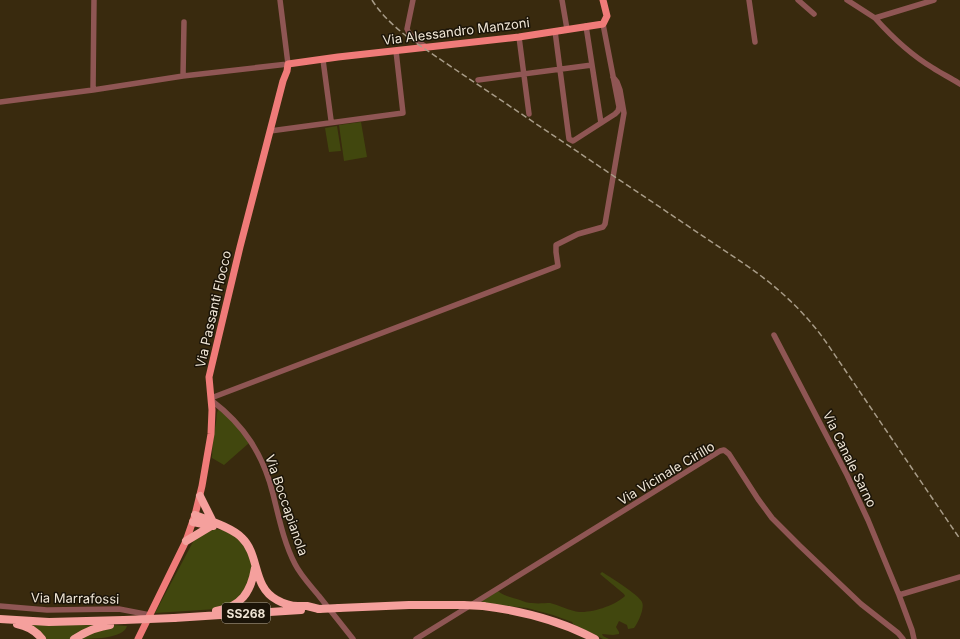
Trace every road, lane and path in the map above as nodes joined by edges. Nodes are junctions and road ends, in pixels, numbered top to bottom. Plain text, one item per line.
1 (94, 0) edge
2 (280, 0) edge
3 (414, 0) edge
4 (562, 0) edge
5 (604, 0) edge
6 (749, 0) edge
7 (798, 0) edge
8 (848, 0) edge
9 (934, 0) edge
10 (814, 14) dead end
11 (875, 18) junction
12 (184, 22) dead end
13 (603, 24) junction
14 (586, 26) junction
15 (567, 29) junction
16 (555, 31) junction
17 (519, 37) junction
18 (755, 42) dead end
19 (427, 48) junction
20 (396, 51) junction
21 (323, 60) junction
22 (288, 64) junction
23 (592, 65) junction
24 (560, 69) junction
25 (524, 74) junction
26 (183, 76) junction
27 (613, 77) junction
28 (957, 79) edge
29 (478, 80) dead end
30 (960, 84) edge
31 (93, 90) junction
32 (0, 102) edge
33 (529, 114) dead end
34 (331, 120) dead end
35 (601, 123) junction
36 (270, 131) junction
37 (774, 335) dead end
38 (211, 399) junction
39 (200, 496) junction
40 (194, 519) junction
41 (212, 524) junction
42 (186, 541) junction
43 (255, 566) junction
44 (960, 577) edge
45 (899, 595) junction
46 (0, 606) edge
47 (319, 609) junction
48 (150, 615) junction
49 (174, 618) junction
50 (0, 620) edge
51 (124, 620) junction
52 (42, 639) edge
53 (74, 639) edge
54 (138, 639) edge
55 (353, 639) edge
56 (416, 639) edge
57 (595, 639) edge
58 (903, 639) edge
59 (914, 639) edge

1 - 31 street
2 - 22 street, Via Passanti Flocco
3 - 19 street
4 - 15 street
5 - 13 main road
6 - 18 street
7 - 10 street
8 - 11 street
9 - 11 street
11 - 28 street
12 - 26 street
13 - 14 main road, Via Alessandro Manzoni
13 - 27 street
14 - 15 main road, Via Alessandro Manzoni
14 - 23 street
15 - 16 main road, Via Alessandro Manzoni
16 - 17 main road, Via Alessandro Manzoni
16 - 24 street
17 - 19 main road, Via Alessandro Manzoni
17 - 25 street
19 - 20 main road, Via Alessandro Manzoni
20 - 21 main road, Via Alessandro Manzoni
20 - 36 street
21 - 22 main road, Via Alessandro Manzoni
21 - 34 street
22 - 26 street
22 - 36 main road, Via Passanti Flocco
23 - 24 street
23 - 35 street
24 - 25 street
24 - 35 street
25 - 29 street
25 - 33 street
26 - 31 street
27 - 35 street
27 - 38 street
28 - 30 street
31 - 32 street
36 - 38 main road, Via Passanti Flocco
37 - 45 street, Via Canale Sarno
38 - 39 main road, Via Passanti Flocco
38 - 55 street, Via Boccapianola
39 - 40 main road, Via Passanti Flocco
39 - 41 highway
40 - 41 highway
40 - 42 main road, Via Passanti Flocco
41 - 42 highway
41 - 43 highway
42 - 48 main road, Via Passanti Flocco
43 - 47 highway
43 - 49 highway
44 - 45 street
45 - 59 street, Via Canale Sarno
46 - 48 street, Via Marrafossi
47 - 49 highway, SS268
47 - 57 highway, SS268, bridge
48 - 54 main road, Via Passanti Flocco
49 - 51 highway, SS268, bridge
50 - 51 highway, SS268
50 - 52 highway
51 - 53 highway
56 - 58 street, Via Vicinale Cirillo

